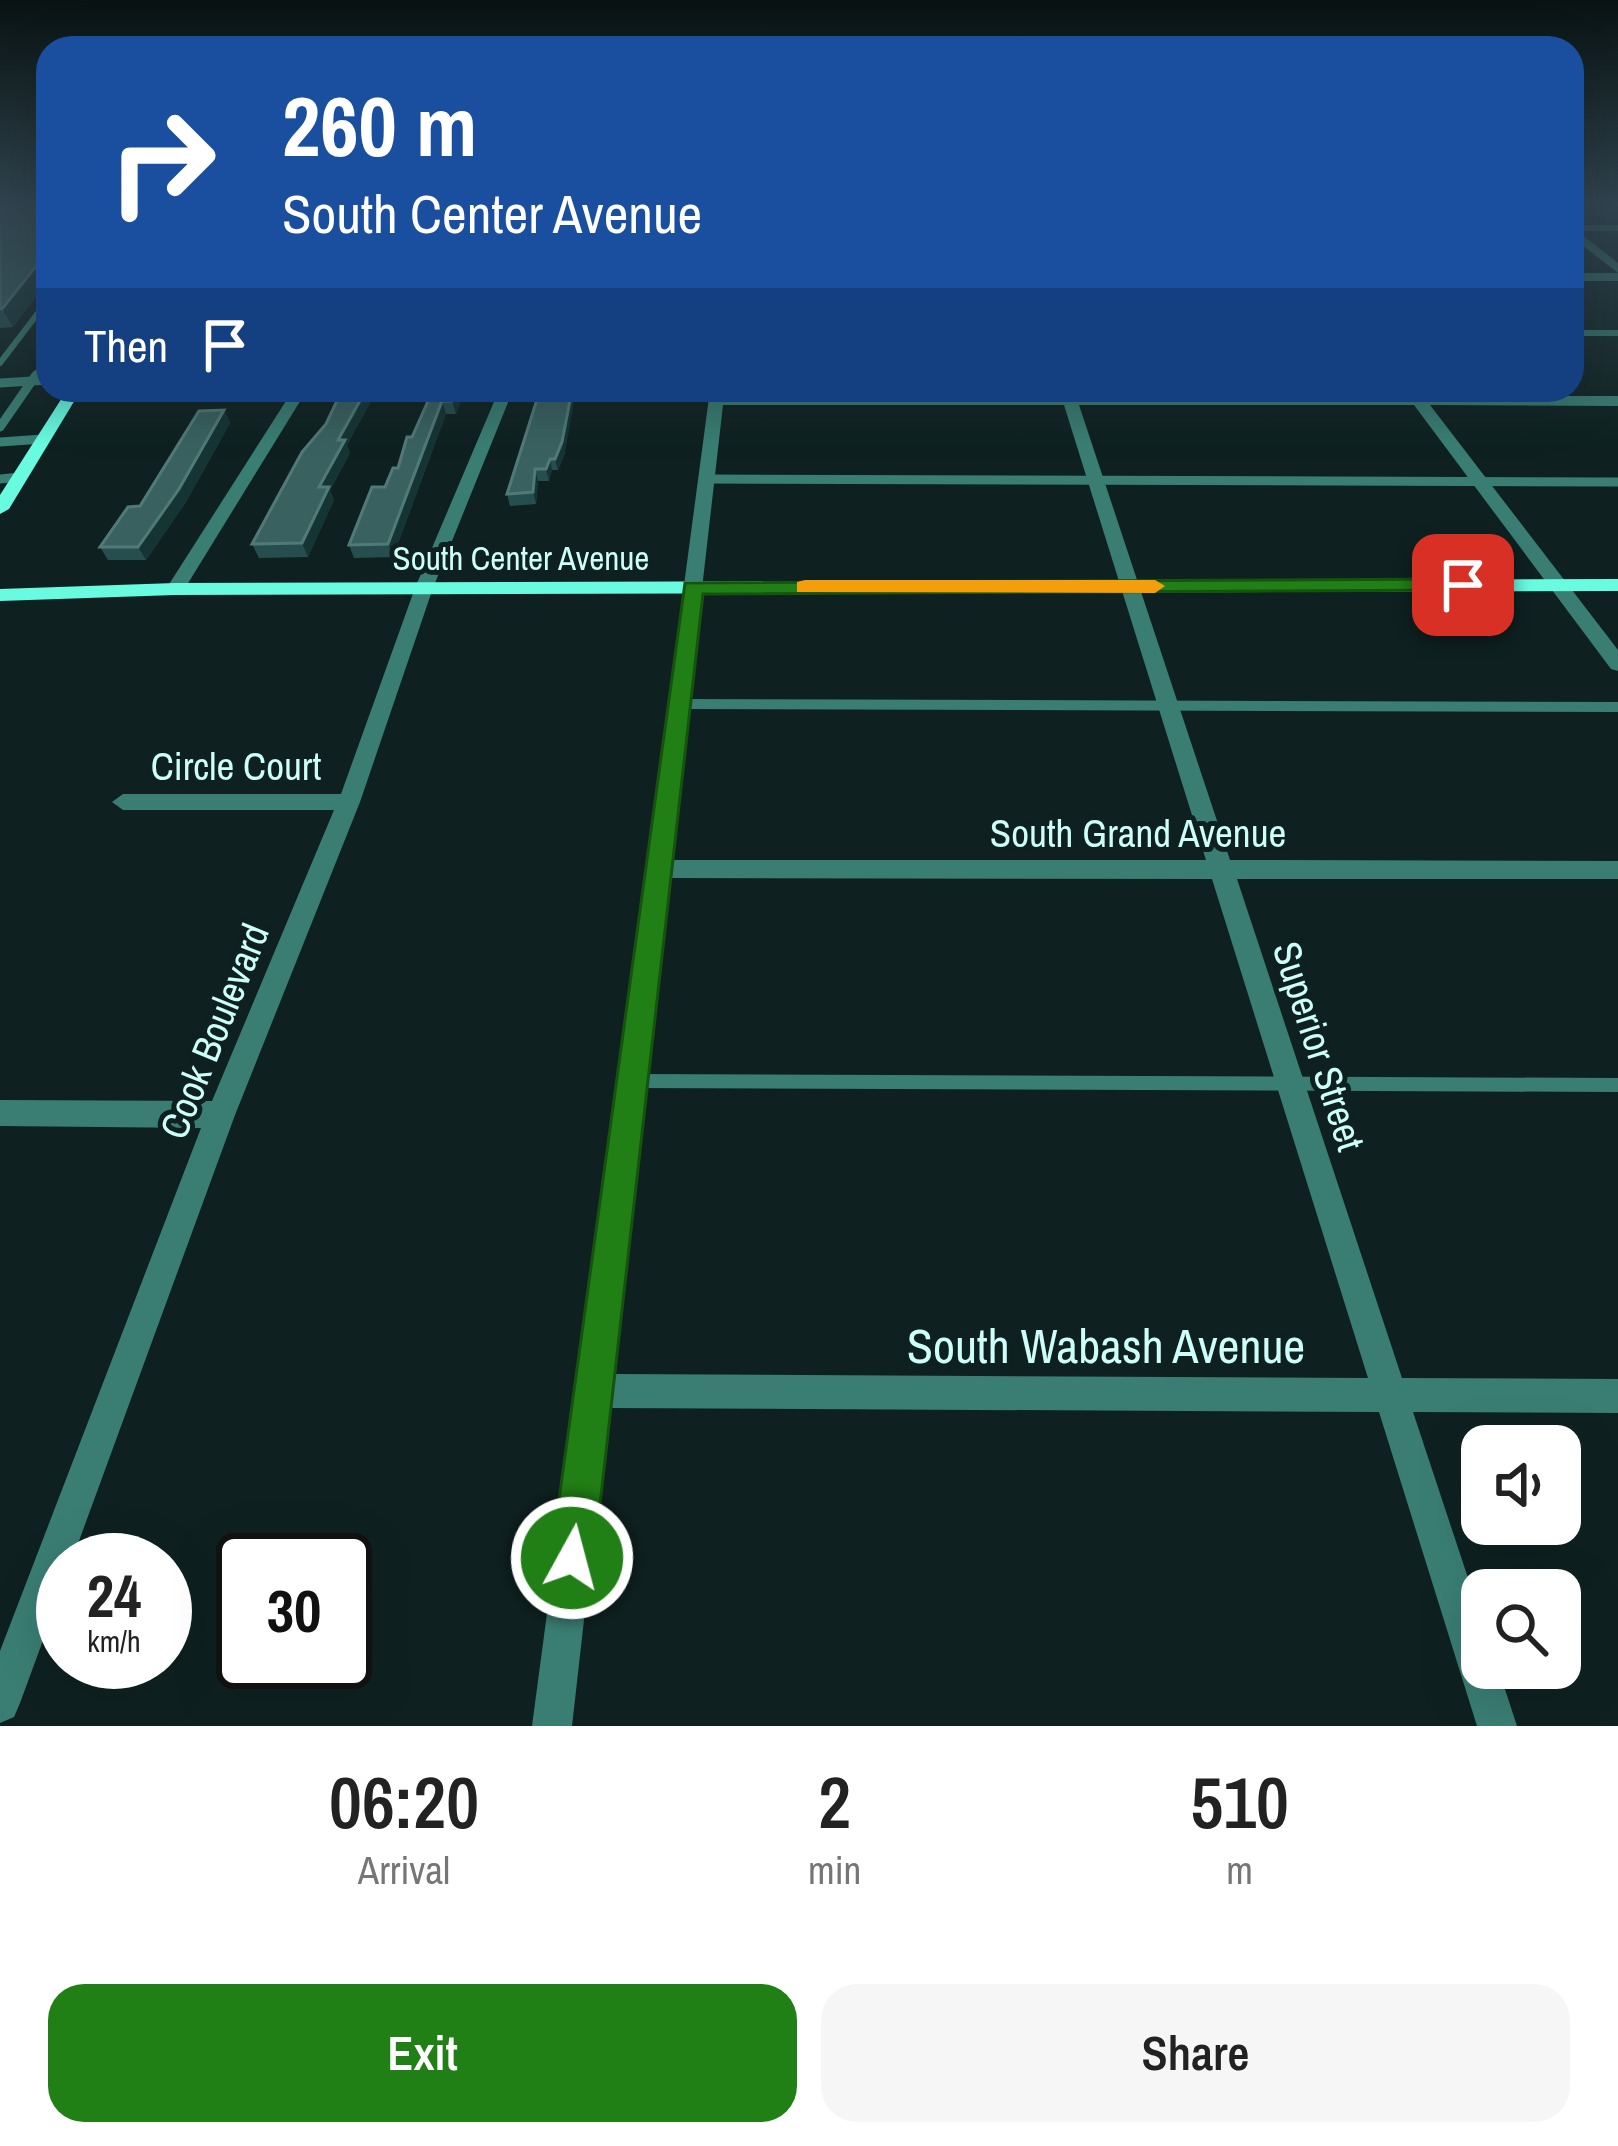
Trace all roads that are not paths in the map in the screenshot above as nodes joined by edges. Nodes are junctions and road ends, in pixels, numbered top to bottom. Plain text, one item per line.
1 (36, 316) edge
2 (1584, 333) edge
3 (1618, 333) edge
4 (0, 362) edge
5 (36, 375) edge
6 (32, 381) junction
7 (36, 381) edge
8 (0, 383) edge
9 (1584, 400) edge
10 (1618, 401) edge
11 (66, 402) edge
12 (292, 402) edge
13 (501, 402) edge
14 (716, 402) edge
15 (1070, 402) edge
16 (1419, 402) edge
17 (0, 427) edge
18 (43, 439) junction
19 (0, 442) edge
20 (20, 477) junction
21 (0, 479) edge
22 (706, 479) junction
23 (1096, 480) junction
24 (1479, 482) junction
25 (1618, 482) edge
26 (0, 508) edge
27 (1558, 585) junction
28 (1618, 585) edge
29 (1130, 586) junction
30 (693, 587) junction
31 (424, 588) junction
32 (175, 589) junction
33 (0, 595) edge
34 (1618, 664) edge
35 (679, 704) junction
36 (1168, 706) junction
37 (1618, 707) edge
38 (123, 802) dead end
39 (349, 802) junction
40 (658, 868) junction
41 (1221, 869) junction
42 (1618, 870) edge
43 (632, 1081) junction
44 (1290, 1084) junction
45 (1618, 1085) edge
46 (0, 1113) edge
47 (221, 1115) junction
48 (593, 1391) junction
49 (1390, 1395) junction
50 (1618, 1396) edge
51 (0, 1703) edge
52 (551, 1726) edge
53 (1496, 1726) edge

1 - 4 lane
2 - 3 lane
5 - 6 lane
6 - 7 lane
6 - 8 lane
6 - 17 lane
9 - 10 street
11 - 18 street
12 - 32 street
13 - 31 street, Cook Boulevard
14 - 22 street
15 - 23 street, Superior Street
16 - 24 street
18 - 19 lane
18 - 20 street
20 - 21 lane
20 - 26 street
22 - 23 lane
22 - 30 street
23 - 24 lane
23 - 29 street, Superior Street
24 - 25 lane
24 - 27 street
27 - 28 street, South Center Avenue
27 - 29 street, South Center Avenue
27 - 34 street
29 - 30 street, South Center Avenue
29 - 36 street, Superior Street
30 - 31 street, South Center Avenue
30 - 35 street
31 - 32 street, South Center Avenue
31 - 39 street, Cook Boulevard
32 - 33 street, South Center Avenue
35 - 36 lane
35 - 40 street
36 - 37 lane
36 - 41 street, Superior Street
38 - 39 street, Circle Court
39 - 47 street, Cook Boulevard
40 - 41 street, South Grand Avenue
40 - 43 street
41 - 42 street, South Grand Avenue
41 - 44 street, Superior Street
43 - 44 lane
43 - 48 street
44 - 45 lane
44 - 49 street, Superior Street
46 - 47 street
47 - 51 street, Cook Boulevard
48 - 49 street, South Wabash Avenue
48 - 52 street
49 - 50 street, South Wabash Avenue
49 - 53 street, Superior Street

